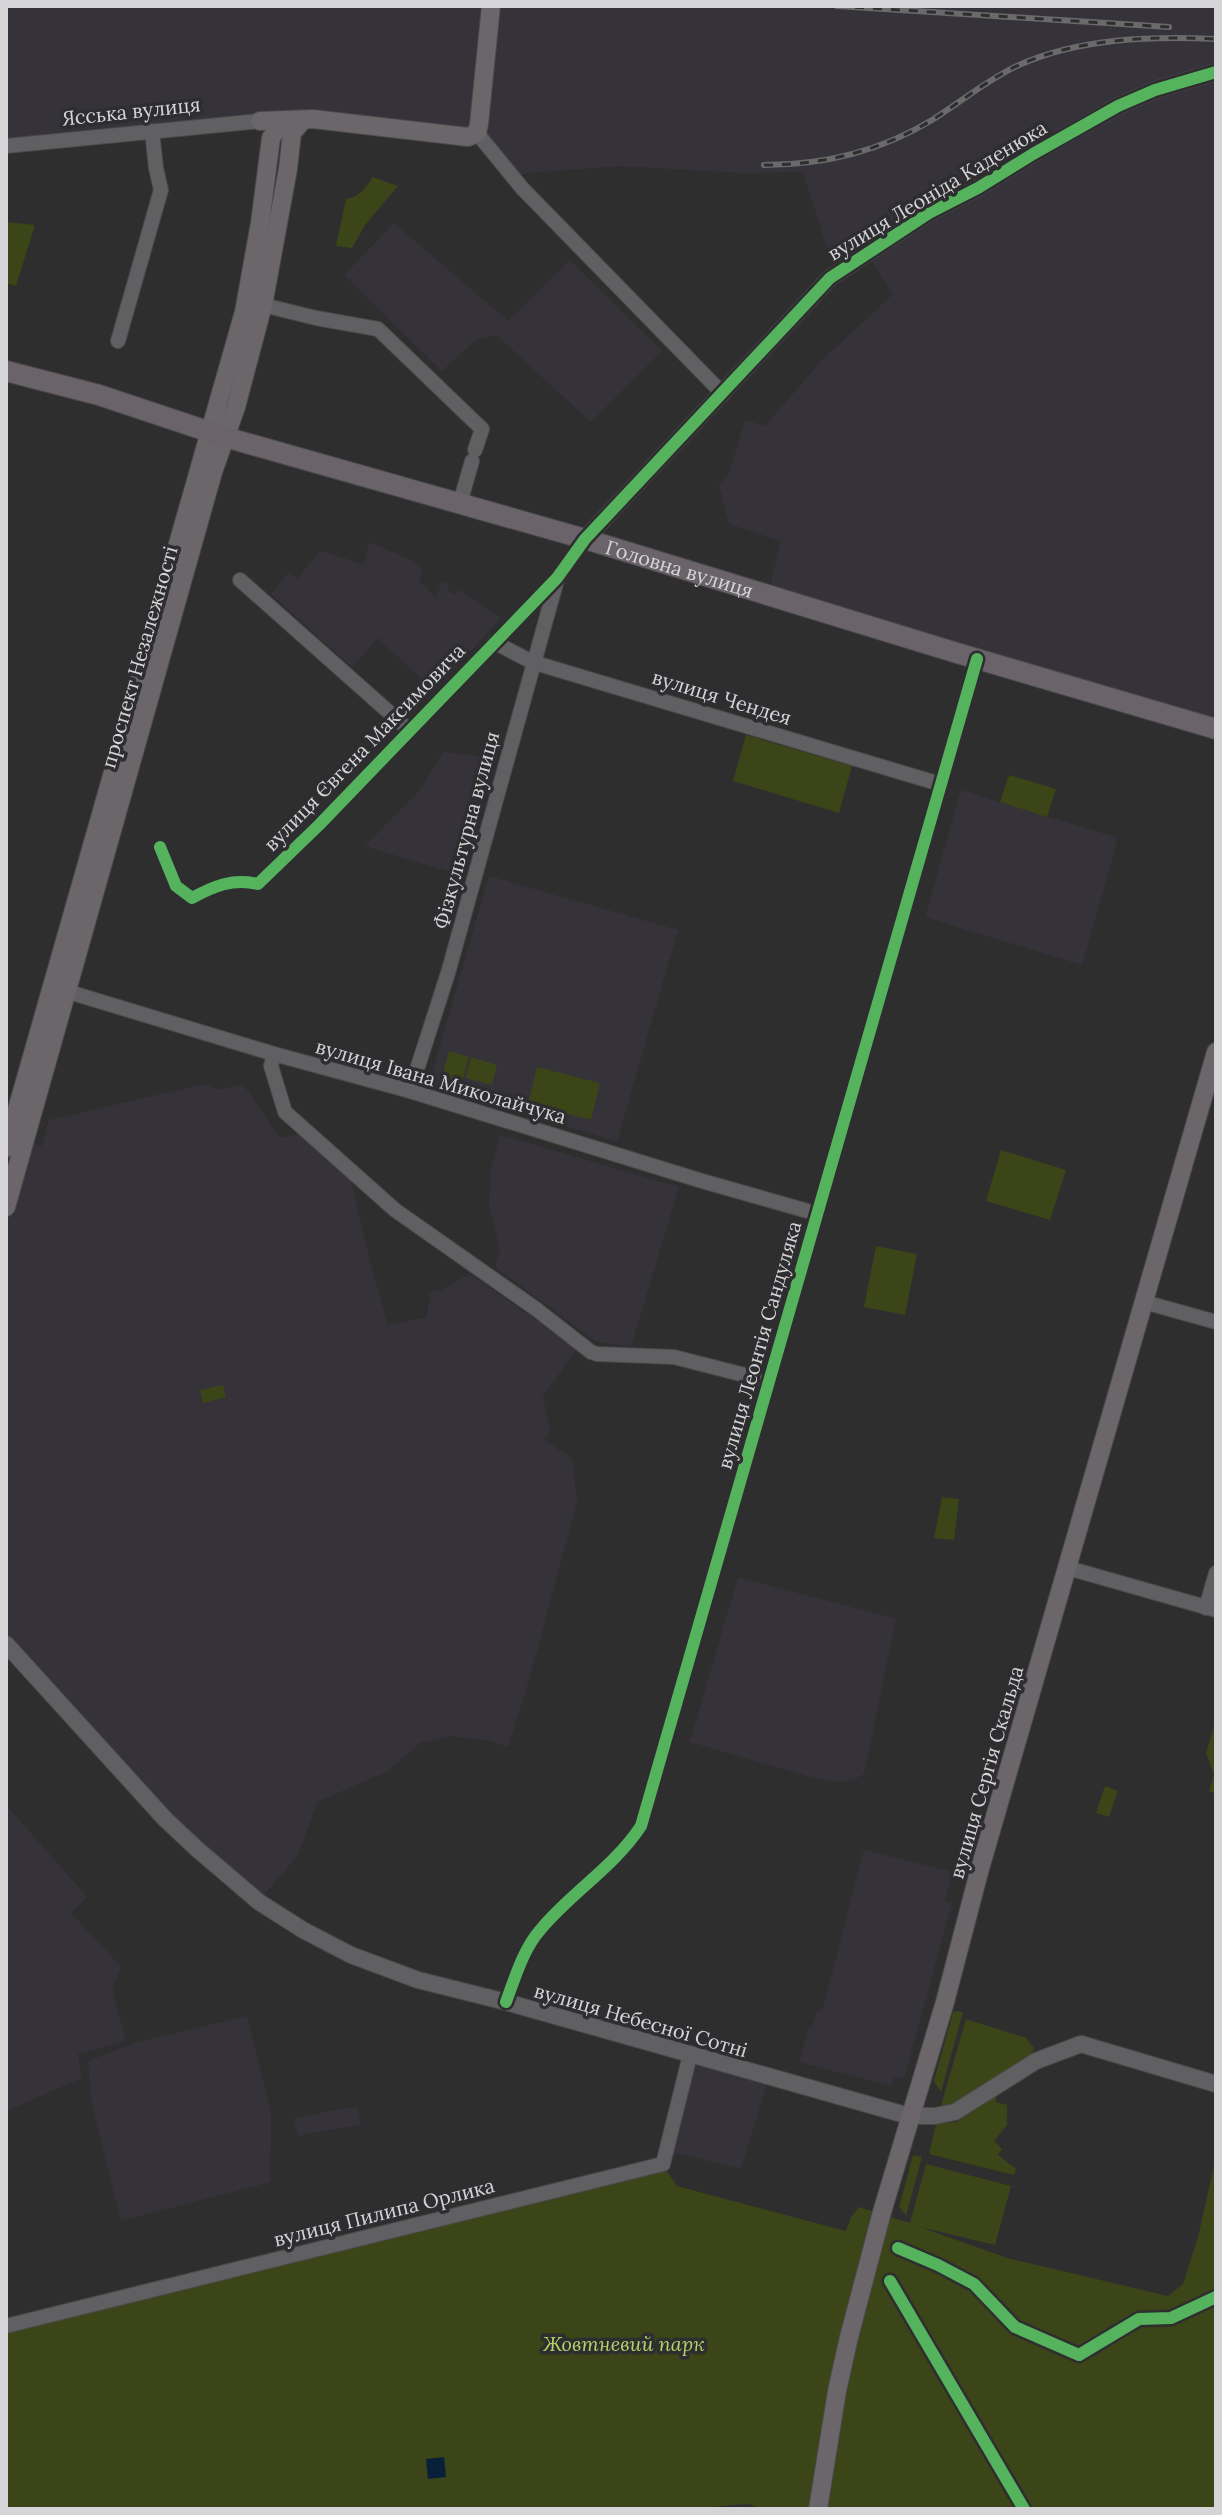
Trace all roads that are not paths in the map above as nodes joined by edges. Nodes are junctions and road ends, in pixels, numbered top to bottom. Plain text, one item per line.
1 (491, 6) edge
2 (1216, 72) edge
3 (303, 120) junction
4 (260, 121) junction
5 (283, 121) junction
6 (152, 131) junction
7 (477, 133) junction
8 (271, 138) junction
9 (6, 146) edge
10 (263, 305) junction
11 (118, 341) dead end
12 (6, 371) edge
13 (723, 394) junction
14 (217, 434) junction
15 (460, 503) junction
16 (585, 539) junction
17 (557, 578) junction
18 (240, 580) dead end
19 (494, 642) junction
20 (977, 659) junction
21 (532, 662) junction
22 (1216, 729) edge
23 (409, 730) junction
24 (940, 784) junction
25 (160, 847) dead end
26 (60, 990) junction
27 (1216, 1052) edge
28 (274, 1054) junction
29 (410, 1091) junction
30 (6, 1148) edge
31 (6, 1207) edge
32 (818, 1214) junction
33 (1144, 1302) junction
34 (1216, 1322) edge
35 (768, 1381) junction
36 (1068, 1568) junction
37 (1216, 1573) edge
38 (1211, 1609) edge
39 (6, 1644) edge
40 (506, 2002) junction
41 (690, 2055) junction
42 (1216, 2084) edge
43 (909, 2116) junction
44 (6, 2326) edge
45 (818, 2509) edge

1 - 7 main road
2 - 13 street, вулиця Леоніда Каденюка
3 - 5 main road
3 - 7 main road
3 - 10 main road, проспект Незалежності
4 - 5 main road
4 - 6 street, Ясська вулиця
4 - 8 main road
5 - 8 main road, проспект Незалежності
6 - 9 street, Ясська вулиця
6 - 11 street
7 - 13 street
8 - 14 main road, проспект Незалежності
10 - 14 main road, проспект Незалежності
10 - 15 street
12 - 14 main road, Головна вулиця
13 - 16 street, вулиця Леоніда Каденюка
14 - 15 main road, Головна вулиця
14 - 26 main road, проспект Незалежності
15 - 16 main road, Головна вулиця
16 - 17 street, вулиця Євгена Максимовича
16 - 20 main road, Головна вулиця
17 - 19 street, вулиця Євгена Максимовича
17 - 21 street, Фізкультурна вулиця
18 - 23 street
19 - 21 street, вулиця Чендея
19 - 23 street, вулиця Євгена Максимовича
20 - 22 main road, Головна вулиця
20 - 24 street, вулиця Леонтія Сандуляка
21 - 24 street, вулиця Чендея
21 - 29 street, Фізкультурна вулиця
23 - 25 street, вулиця Євгена Максимовича
24 - 32 street, вулиця Леонтія Сандуляка
26 - 28 street, вулиця Івана Миколайчука
26 - 30 main road, проспект Незалежності
26 - 31 main road, проспект Незалежності
27 - 33 main road, вулиця Сергія Скальда
28 - 29 street, вулиця Івана Миколайчука
28 - 35 street
29 - 32 street, вулиця Івана Миколайчука
32 - 35 street, вулиця Леонтія Сандуляка
33 - 34 street
33 - 36 main road, вулиця Сергія Скальда
35 - 40 street, вулиця Леонтія Сандуляка
36 - 38 street
36 - 43 main road, вулиця Сергія Скальда
37 - 38 street
39 - 40 street, вулиця Небесної Сотні
40 - 41 street, вулиця Небесної Сотні
41 - 43 street, вулиця Небесної Сотні
41 - 44 street, вулиця Пилипа Орлика
42 - 43 street, вулиця Небесної Сотні
43 - 45 main road, вулиця Сергія Скальда

